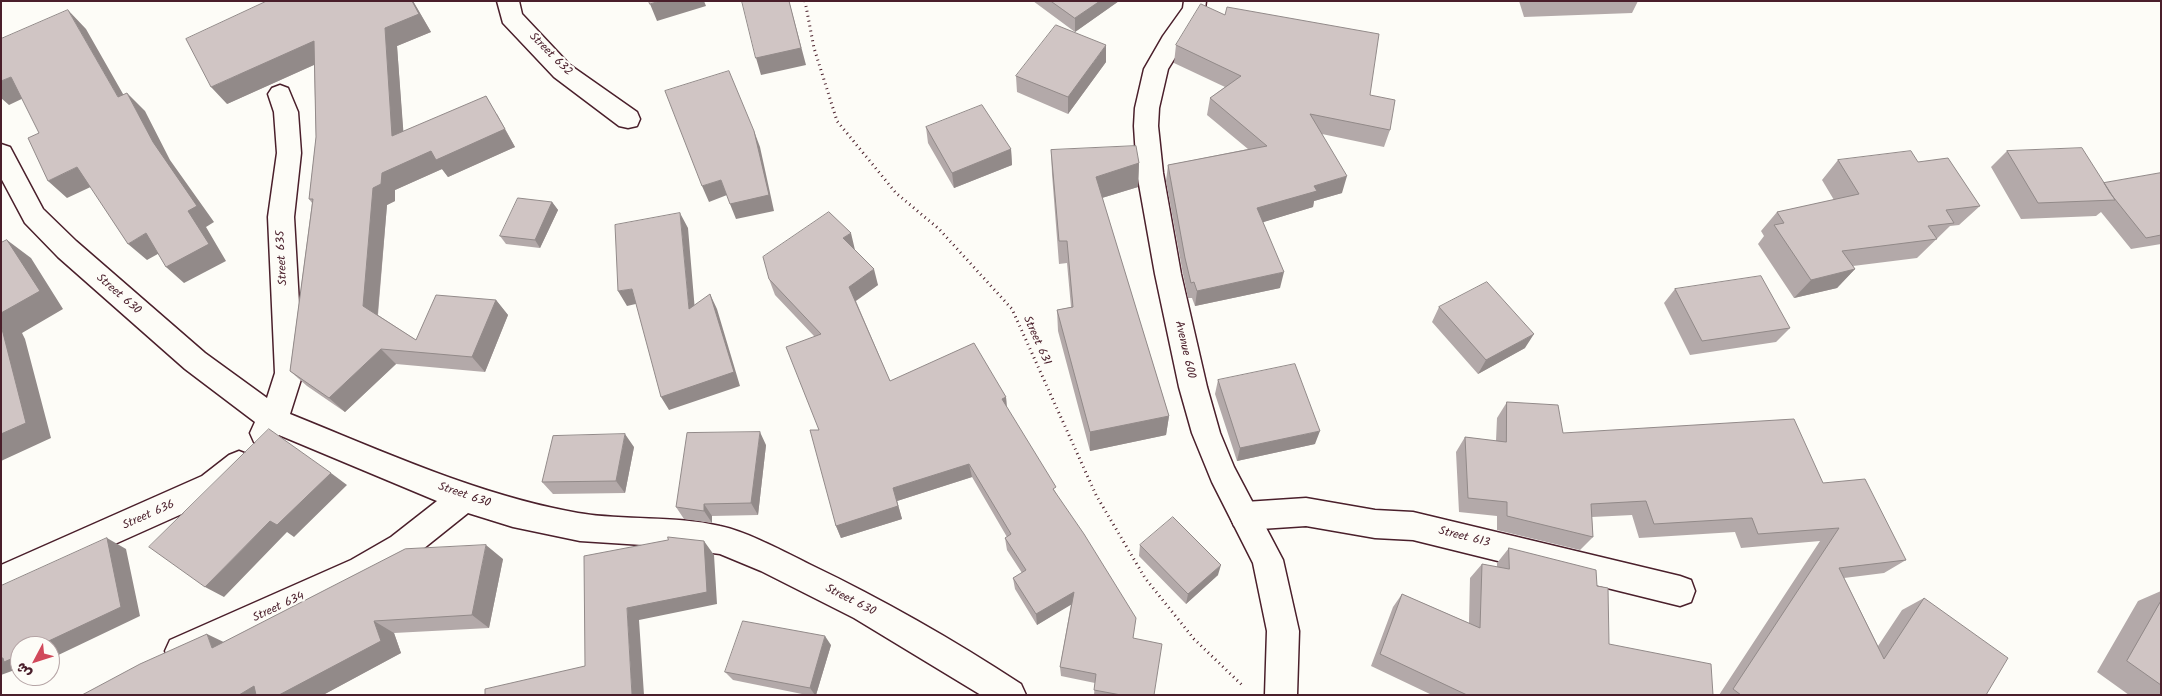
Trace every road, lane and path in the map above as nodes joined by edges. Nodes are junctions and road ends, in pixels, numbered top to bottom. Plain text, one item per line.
1 (508, 1) edge
2 (805, 1) edge
3 (1195, 1) edge
4 (280, 94) dead end
5 (628, 119) dead end
6 (2, 156) edge
7 (274, 420) junction
8 (464, 498) junction
9 (1245, 516) junction
10 (1, 580) edge
11 (1680, 591) dead end
12 (153, 664) edge
13 (1246, 688) dead end
14 (1010, 695) edge
15 (1281, 695) edge

1 - 5 street, Street 632
2 - 13 path, Street 631
3 - 9 street, Avenue 600
4 - 7 street, Street 635
6 - 7 street, Street 630
7 - 8 street, Street 630
7 - 10 street, Street 636
8 - 12 street, Street 634
8 - 14 street, Street 630
9 - 11 street, Street 613
9 - 15 street, Avenue 600

